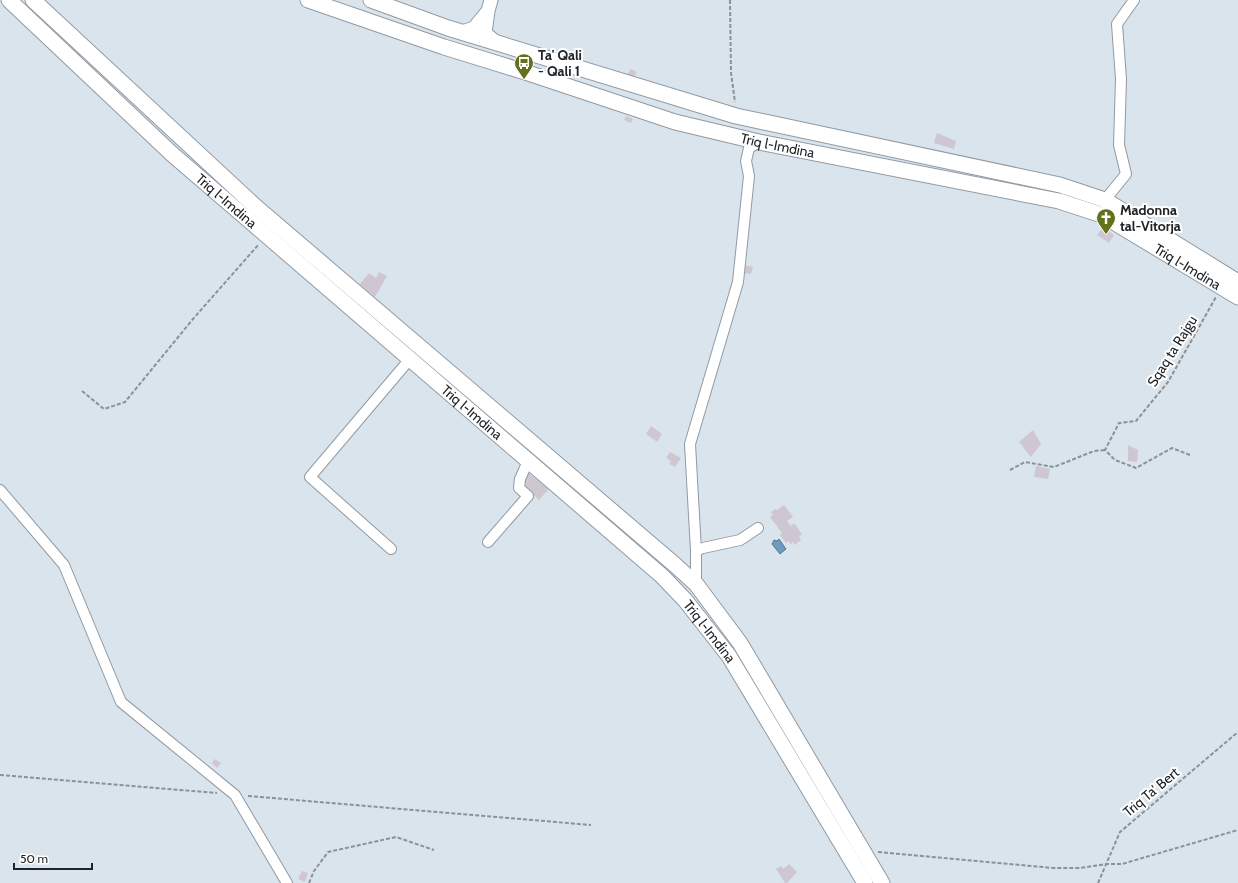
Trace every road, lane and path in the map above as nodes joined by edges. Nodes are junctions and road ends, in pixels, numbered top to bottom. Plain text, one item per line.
1 (9, 0) edge
2 (33, 0) edge
3 (308, 0) edge
4 (371, 0) edge
5 (730, 0) edge
6 (1134, 0) edge
7 (489, 6) edge
8 (462, 32) junction
9 (497, 43) junction
10 (736, 116) junction
11 (759, 142) junction
12 (1105, 200) junction
13 (267, 236) junction
14 (1238, 282) edge
15 (1221, 287) junction
16 (1238, 297) edge
17 (410, 359) junction
18 (82, 391) dead end
19 (1105, 450) junction
20 (1190, 455) dead end
21 (528, 461) junction
22 (1010, 470) dead end
23 (0, 490) edge
24 (758, 528) dead end
25 (488, 542) dead end
26 (392, 550) dead end
27 (696, 551) junction
28 (696, 584) junction
29 (1238, 732) edge
30 (0, 775) edge
31 (235, 795) junction
32 (591, 825) dead end
33 (1238, 830) edge
34 (434, 850) dead end
35 (863, 852) junction
36 (1107, 864) junction
37 (287, 883) edge
38 (309, 883) edge
39 (865, 883) edge
40 (882, 883) edge
41 (1098, 883) edge

1 - 13 highway, Triq l-Imdina
2 - 28 highway, Triq l-Imdina
3 - 11 highway, Triq l-Imdina
4 - 8 highway, Triq l-Imdina
5 - 10 path
6 - 12 street
7 - 8 main road
7 - 9 main road
8 - 9 highway, Triq l-Imdina
9 - 10 highway, Triq l-Imdina
10 - 12 highway, Triq l-Imdina
11 - 15 highway, Triq l-Imdina
11 - 27 street
12 - 14 highway, Triq l-Imdina
13 - 17 highway, Triq l-Imdina
13 - 18 path
15 - 16 highway, Triq l-Imdina
15 - 19 path, Sqaq ta Rajgu
17 - 21 highway, Triq l-Imdina
17 - 26 street
19 - 20 path
19 - 22 path
21 - 25 street
21 - 39 highway, Triq l-Imdina
23 - 31 street
24 - 27 street
27 - 28 street
28 - 35 highway, Triq l-Imdina
29 - 36 path, Triq Ta' Bert
30 - 31 path
31 - 32 path
31 - 37 street
33 - 36 path
34 - 38 path
35 - 36 path
35 - 40 highway, Triq l-Imdina
36 - 41 path, Triq Ta' Bert

